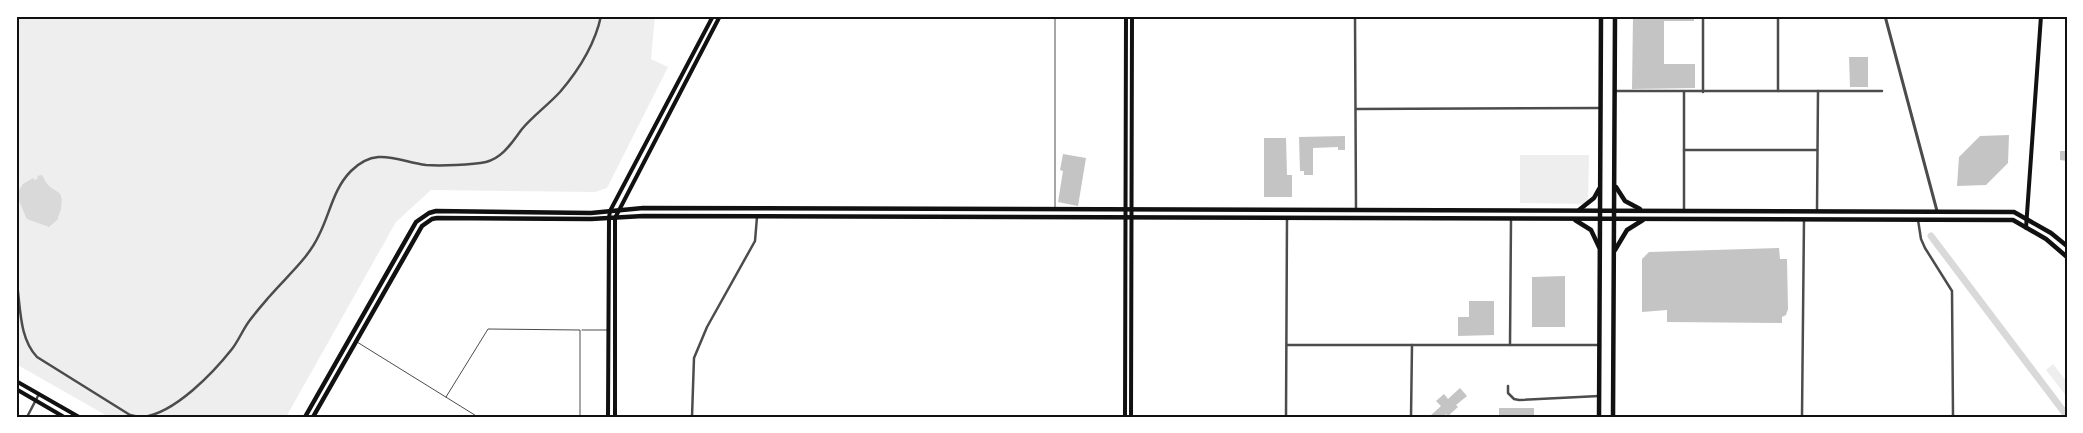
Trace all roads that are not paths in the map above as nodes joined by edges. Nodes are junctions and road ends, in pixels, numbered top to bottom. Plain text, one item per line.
1 (601, 16) edge
2 (713, 16) edge
3 (720, 16) edge
4 (1055, 16) edge
5 (1126, 16) edge
6 (1132, 16) edge
7 (1356, 16) edge
8 (1601, 16) edge
9 (1615, 16) edge
10 (1703, 16) edge
11 (1778, 16) edge
12 (1885, 16) edge
13 (2041, 16) edge
14 (1882, 90) dead end
15 (1615, 91) junction
16 (1778, 91) junction
17 (1818, 91) junction
18 (1684, 92) junction
19 (1703, 92) junction
20 (1601, 108) junction
21 (1356, 109) junction
22 (1684, 150) junction
23 (1817, 150) junction
24 (1614, 183) junction
25 (1600, 185) junction
26 (1055, 209) junction
27 (1126, 209) junction
28 (1132, 209) junction
29 (618, 210) junction
30 (1356, 210) junction
31 (1578, 210) junction
32 (1600, 210) junction
33 (1614, 210) junction
34 (1645, 210) junction
35 (610, 211) junction
36 (1684, 211) junction
37 (1817, 211) junction
38 (1937, 211) junction
39 (757, 217) junction
40 (612, 218) junction
41 (1126, 218) junction
42 (1132, 218) junction
43 (1287, 218) junction
44 (1511, 218) junction
45 (1572, 219) junction
46 (1600, 219) junction
47 (1614, 219) junction
48 (1647, 219) junction
49 (1804, 219) junction
50 (2027, 219) junction
51 (1918, 220) junction
52 (2026, 228) junction
53 (2067, 246) edge
54 (1614, 250) junction
55 (1600, 251) junction
56 (2067, 257) edge
57 (16, 278) edge
58 (580, 330) junction
59 (608, 330) junction
60 (356, 341) junction
61 (1600, 344) junction
62 (1287, 345) junction
63 (1412, 345) junction
64 (1510, 345) junction
65 (16, 381) edge
66 (1508, 386) dead end
67 (16, 389) edge
68 (40, 394) junction
69 (1599, 396) junction
70 (446, 397) junction
71 (36, 401) junction
72 (475, 416) edge
73 (27, 417) edge
74 (64, 417) edge
75 (79, 417) edge
76 (139, 417) edge
77 (144, 417) edge
78 (305, 417) edge
79 (313, 417) edge
80 (478, 417) edge
81 (580, 417) edge
82 (608, 417) edge
83 (615, 417) edge
84 (692, 417) edge
85 (1125, 417) edge
86 (1131, 417) edge
87 (1286, 417) edge
88 (1411, 417) edge
89 (1599, 417) edge
90 (1613, 417) edge
91 (1802, 417) edge
92 (1953, 417) edge

1 - 77 street
2 - 35 main road
3 - 29 main road
4 - 26 lane
5 - 27 main road
6 - 28 main road
7 - 21 street
8 - 20 main road
9 - 15 main road
10 - 19 street
11 - 16 street
12 - 38 street
13 - 50 main road
14 - 17 street
15 - 18 street
15 - 24 main road
16 - 17 street
16 - 19 street
17 - 23 street
18 - 19 street
18 - 22 street
20 - 21 street
20 - 25 main road
21 - 30 street
22 - 23 street
22 - 36 street
23 - 37 street
24 - 33 main road
24 - 34 main road
25 - 31 main road
25 - 32 main road
26 - 27 main road
26 - 29 main road
27 - 28 main road
27 - 41 main road
28 - 30 main road
28 - 42 main road
29 - 35 main road
29 - 40 main road
30 - 31 main road
31 - 32 main road
32 - 33 main road
32 - 46 main road
33 - 34 main road
33 - 47 main road
34 - 36 main road
35 - 40 main road
35 - 78 main road
36 - 37 main road
37 - 38 main road
38 - 50 main road
39 - 40 main road
39 - 41 main road
39 - 84 street
40 - 59 main road
40 - 60 main road
40 - 83 main road
41 - 42 main road
41 - 85 main road
42 - 43 main road
42 - 86 main road
43 - 44 main road
43 - 62 street
44 - 45 main road
44 - 64 street
45 - 46 main road
45 - 55 main road
46 - 47 main road
46 - 55 main road
47 - 48 main road
47 - 54 main road
48 - 49 main road
48 - 54 main road
49 - 51 main road
49 - 91 street
50 - 52 main road
50 - 53 main road
51 - 52 main road
51 - 92 street
52 - 56 main road
54 - 90 main road
55 - 61 main road
57 - 76 street
58 - 59 lane
58 - 70 lane
58 - 81 lane
59 - 82 main road
60 - 70 lane
60 - 79 main road
61 - 64 street
61 - 69 main road
62 - 63 street
62 - 87 street
63 - 64 street
63 - 88 street
65 - 68 main road
66 - 69 street
67 - 71 main road
68 - 71 street
68 - 75 main road
69 - 89 main road
70 - 72 lane
71 - 73 street
71 - 74 main road
72 - 80 lane

